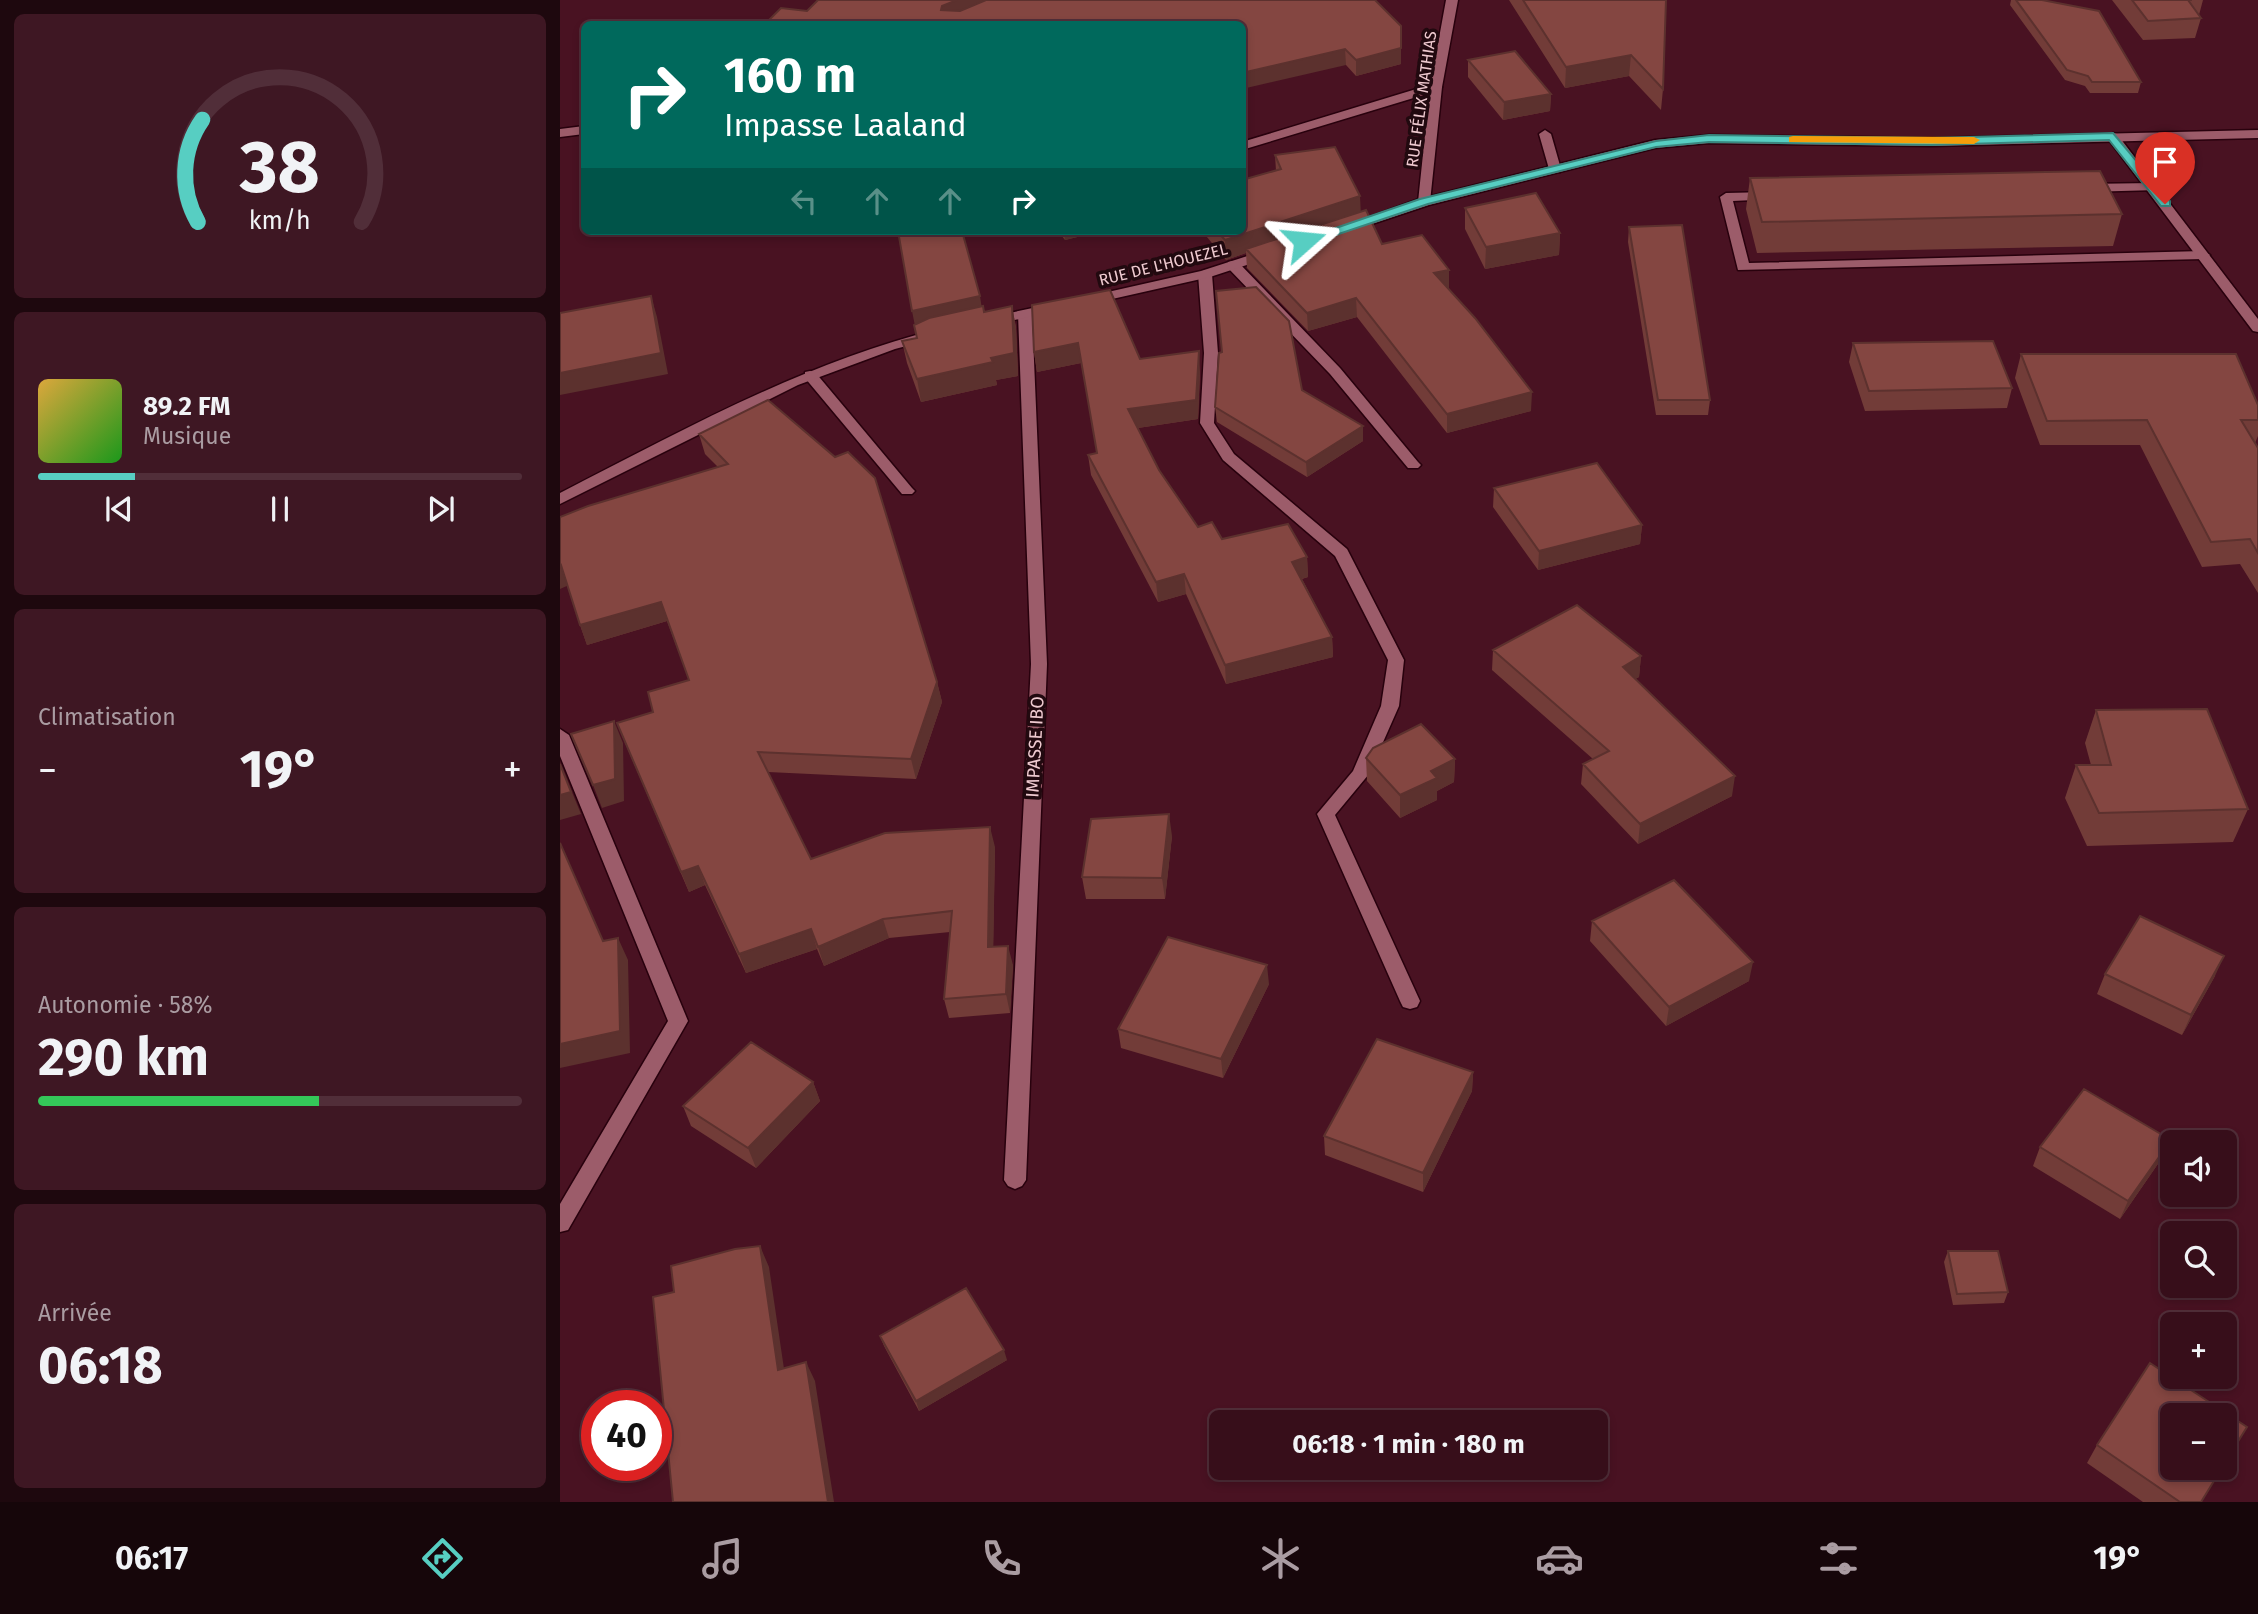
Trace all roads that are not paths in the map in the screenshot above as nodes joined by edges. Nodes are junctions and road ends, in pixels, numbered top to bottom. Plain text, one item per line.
1 (1452, 0) edge
2 (1436, 87) junction
3 (581, 130) edge
4 (560, 133) edge
5 (1545, 134) dead end
6 (2258, 134) edge
7 (2113, 136) junction
8 (1246, 145) edge
9 (1555, 169) junction
10 (2153, 187) junction
11 (2070, 188) edge
12 (1781, 195) edge
13 (1424, 202) junction
14 (1335, 231) edge
15 (1284, 248) edge
16 (2203, 255) junction
17 (1233, 265) junction
18 (1205, 274) junction
19 (1025, 314) junction
20 (976, 325) edge
21 (2258, 328) edge
22 (951, 330) edge
23 (810, 376) junction
24 (1413, 465) dead end
25 (906, 491) dead end
26 (560, 499) edge
27 (560, 735) edge
28 (1410, 1001) dead end
29 (1016, 1180) dead end
30 (560, 1223) edge

1 - 2 street, RUE FÉLIX MATHIAS
2 - 8 street
2 - 13 street, RUE FÉLIX MATHIAS
3 - 4 street
5 - 9 street
6 - 7 street
7 - 9 street
7 - 10 street
9 - 13 street
10 - 11 street
10 - 16 street
12 - 16 street
13 - 14 street
15 - 17 street, RUE DE L'HOUEZEL
16 - 21 street
17 - 18 street, RUE DE L'HOUEZEL
17 - 24 street
18 - 19 street, RUE DE L'HOUEZEL
18 - 28 street
19 - 20 street, RUE DE L'HOUEZEL
19 - 29 street, IMPASSE IBO
22 - 23 street
23 - 25 street
23 - 26 street
27 - 30 street

